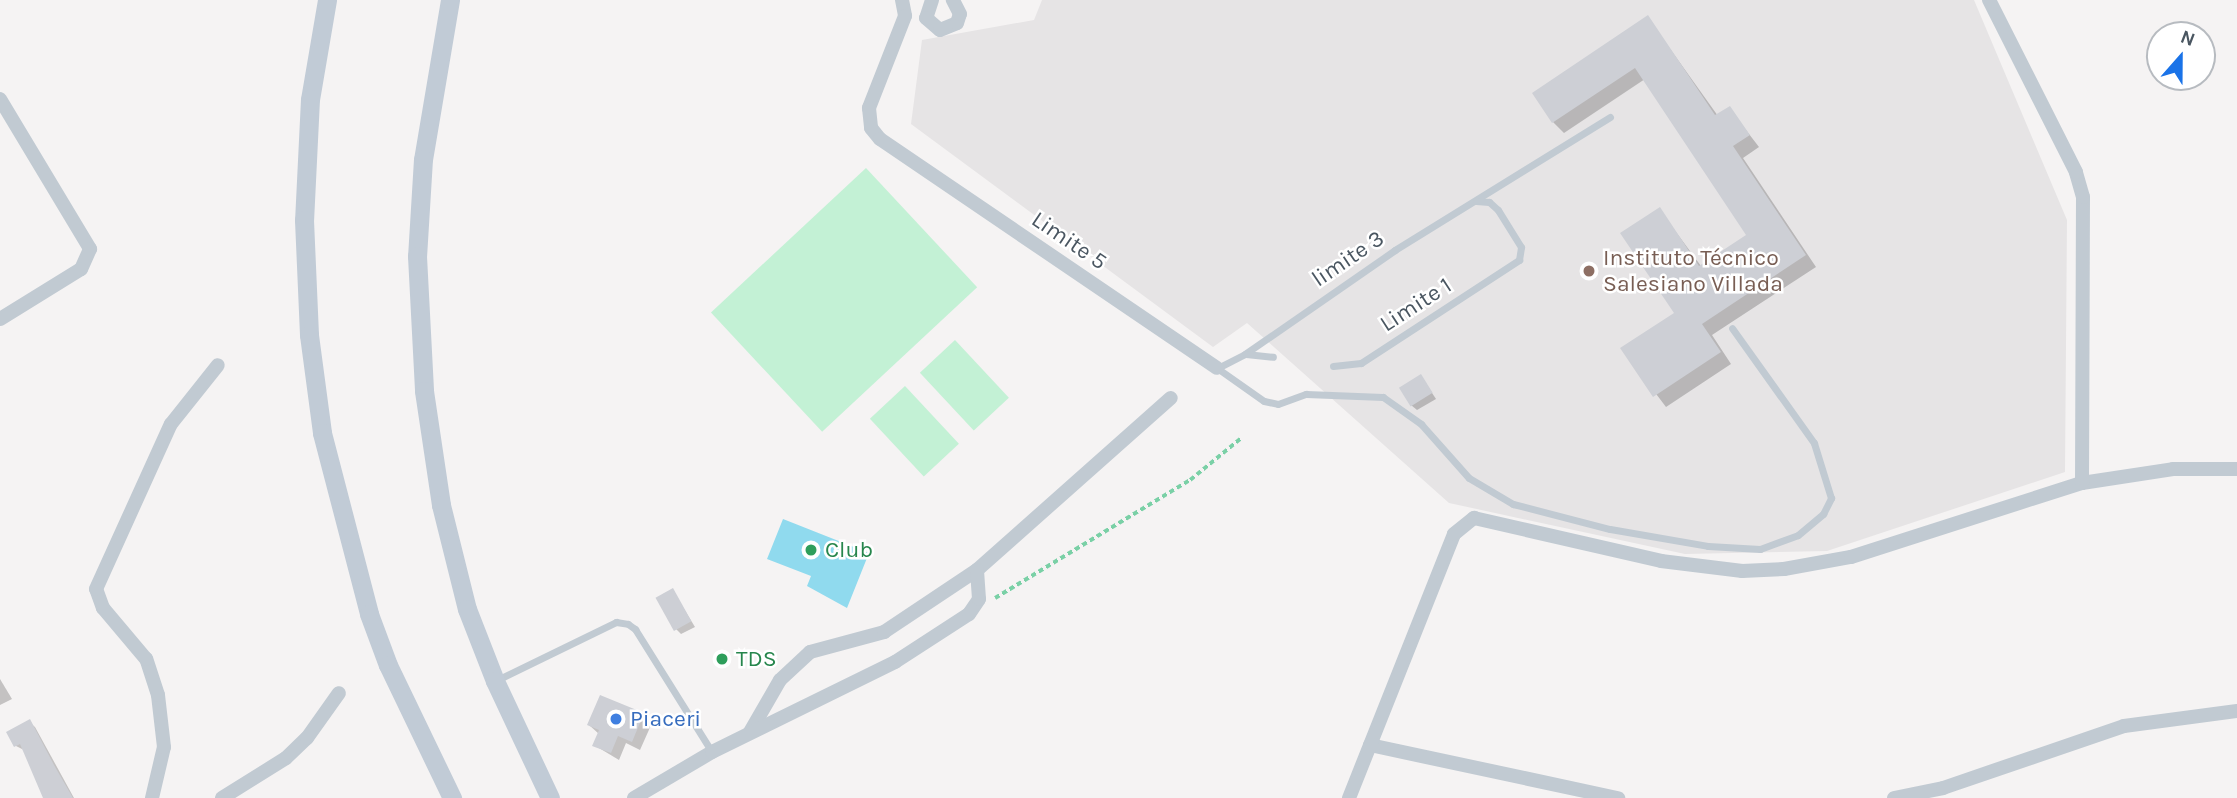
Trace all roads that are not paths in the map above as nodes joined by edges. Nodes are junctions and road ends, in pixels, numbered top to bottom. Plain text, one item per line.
1 (327, 0) edge
2 (450, 0) edge
3 (902, 0) edge
4 (931, 0) edge
5 (953, 0) edge
6 (1989, 0) edge
7 (0, 99) edge
8 (1610, 117) dead end
9 (1475, 201) junction
10 (0, 319) edge
11 (1732, 328) dead end
12 (1245, 354) junction
13 (1273, 358) dead end
14 (218, 365) dead end
15 (1333, 366) dead end
16 (1217, 368) junction
17 (1171, 398) dead end
18 (2237, 469) edge
19 (2082, 483) junction
20 (977, 570) junction
21 (495, 681) junction
22 (339, 692) dead end
23 (2237, 711) edge
24 (750, 732) junction
25 (1370, 745) junction
26 (712, 752) junction
27 (152, 798) edge
28 (222, 798) edge
29 (452, 798) edge
30 (550, 798) edge
31 (634, 798) edge
32 (1349, 798) edge
33 (1618, 798) edge
34 (1894, 798) edge

1 - 29 main road
2 - 21 main road
3 - 16 street, Limite 5
4 - 5 street
6 - 19 street
7 - 10 street
8 - 9 lane, limite 3
9 - 12 lane, limite 3
9 - 15 lane, Limite 1
11 - 16 lane
12 - 13 lane
12 - 16 lane, limite 3
14 - 27 street
17 - 20 street
18 - 19 street
19 - 25 street
20 - 24 street
20 - 24 street
21 - 26 lane
21 - 30 main road
22 - 28 street
23 - 34 street
24 - 26 street
25 - 32 street
25 - 33 street
26 - 31 street

